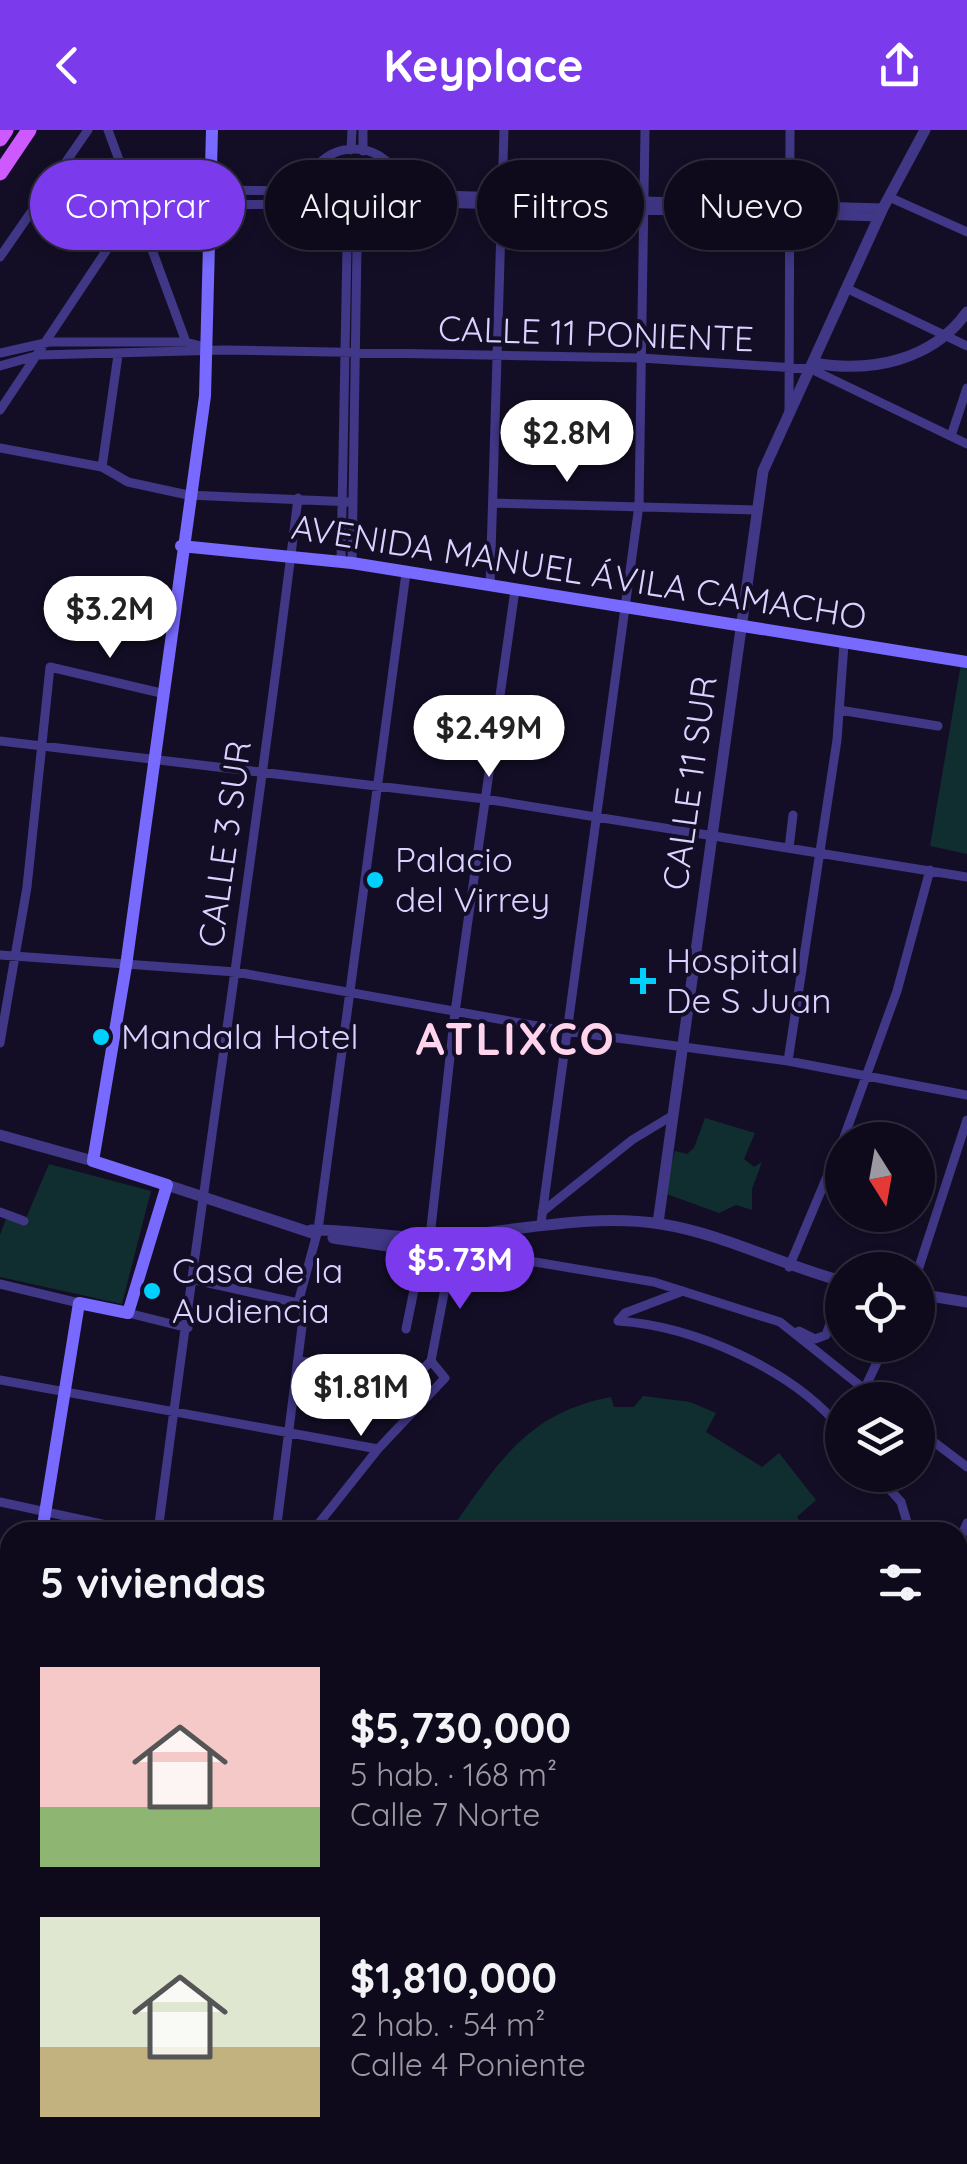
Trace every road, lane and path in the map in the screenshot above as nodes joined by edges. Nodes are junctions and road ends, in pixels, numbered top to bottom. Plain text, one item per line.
1 (6, 130) edge
2 (29, 130) edge
3 (88, 130) edge
4 (108, 130) edge
5 (212, 130) edge
6 (352, 130) edge
7 (363, 130) edge
8 (504, 130) edge
9 (645, 130) edge
10 (790, 130) edge
11 (925, 130) edge
12 (0, 139) edge
13 (357, 150) junction
14 (119, 160) edge
15 (211, 160) edge
16 (329, 160) edge
17 (380, 160) edge
18 (503, 160) edge
19 (789, 160) edge
20 (0, 173) edge
21 (644, 206) joint
22 (664, 207) edge
23 (884, 207) junction
24 (838, 208) edge
25 (967, 232) edge
26 (104, 250) edge
27 (152, 250) edge
28 (210, 250) edge
29 (352, 250) edge
30 (352, 250) edge
31 (500, 250) edge
32 (643, 250) edge
33 (787, 250) edge
34 (0, 257) edge
35 (848, 289) junction
36 (967, 312) edge
37 (946, 336) junction
38 (49, 342) junction
39 (186, 342) junction
40 (967, 346) edge
41 (209, 350) junction
42 (0, 354) edge
43 (358, 354) junction
44 (118, 355) junction
45 (345, 355) junction
46 (39, 356) junction
47 (497, 356) junction
48 (641, 358) junction
49 (0, 366) edge
50 (812, 366) junction
51 (788, 368) junction
52 (967, 388) edge
53 (0, 410) edge
54 (792, 410) junction
55 (951, 436) junction
56 (967, 444) edge
57 (0, 448) edge
58 (102, 467) junction
59 (188, 495) junction
60 (298, 498) junction
61 (347, 502) junction
62 (493, 502) junction
63 (639, 505) junction
64 (756, 510) junction
65 (181, 546) junction
66 (291, 555) junction
67 (346, 562) junction
68 (406, 572) junction
69 (490, 586) junction
70 (515, 590) junction
71 (627, 606) junction
72 (738, 627) junction
73 (844, 644) junction
74 (967, 662) edge
75 (161, 693) junction
76 (840, 710) junction
77 (938, 726) dead end
78 (0, 741) edge
79 (40, 745) junction
80 (151, 760) junction
81 (259, 774) junction
82 (376, 787) junction
83 (485, 799) junction
84 (792, 815) dead end
85 (597, 818) junction
86 (709, 837) junction
87 (789, 848) junction
88 (818, 855) junction
89 (930, 870) junction
90 (967, 877) edge
91 (0, 955) edge
92 (14, 958) junction
93 (126, 966) junction
94 (236, 972) junction
95 (347, 994) junction
96 (455, 1012) junction
97 (564, 1031) junction
98 (0, 1043) edge
99 (680, 1048) junction
100 (788, 1061) junction
101 (869, 1075) junction
102 (967, 1094) edge
103 (670, 1117) junction
104 (967, 1120) edge
105 (850, 1122) edge
106 (0, 1135) edge
107 (93, 1160) junction
108 (825, 1183) edge
109 (167, 1185) junction
110 (207, 1196) junction
111 (0, 1212) edge
112 (542, 1217) junction
113 (24, 1221) dead end
114 (658, 1223) junction
115 (315, 1232) junction
116 (430, 1237) junction
117 (422, 1251) junction
118 (924, 1252) edge
119 (451, 1256) junction
120 (789, 1267) junction
121 (825, 1277) edge
122 (195, 1280) junction
123 (0, 1284) edge
124 (683, 1291) junction
125 (935, 1297) edge
126 (80, 1302) junction
127 (967, 1302) edge
128 (298, 1303) junction
129 (128, 1313) junction
130 (780, 1322) junction
131 (188, 1328) junction
132 (406, 1329) dead end
133 (825, 1331) edge
134 (432, 1361) junction
135 (299, 1362) junction
136 (397, 1374) dead end
137 (416, 1376) dead end
138 (0, 1380) edge
139 (854, 1382) edge
140 (63, 1391) junction
141 (825, 1412) edge
142 (173, 1414) junction
143 (290, 1434) junction
144 (935, 1443) edge
145 (378, 1449) junction
146 (967, 1467) edge
147 (892, 1492) edge
148 (0, 1502) edge
149 (44, 1511) junction
150 (43, 1522) edge
151 (94, 1522) edge
152 (159, 1522) edge
153 (277, 1522) edge
154 (320, 1522) edge
155 (907, 1522) edge

1 - 12 main road
2 - 20 main road
3 - 34 street
4 - 14 street
5 - 15 main road
6 - 13 street
7 - 13 street
8 - 18 street
9 - 21 street
10 - 19 street, CALLE 11 SUR
11 - 23 street
13 - 16 street
13 - 17 street
21 - 22 street
23 - 24 street
23 - 25 street
23 - 35 street
26 - 38 street
27 - 39 street
28 - 41 main road
29 - 43 street
30 - 45 street
31 - 47 street
32 - 48 street
33 - 51 street, CALLE 11 SUR
35 - 37 street
35 - 50 street
36 - 37 street
37 - 40 street
37 - 50 street
38 - 39 street
38 - 42 street
38 - 46 street
39 - 41 street
41 - 44 street
41 - 45 street, CALLE 11 PONIENTE
41 - 59 main road
43 - 45 street, CALLE 11 PONIENTE
43 - 47 street, CALLE 11 PONIENTE
43 - 61 street
44 - 46 street
44 - 58 street
45 - 61 street
46 - 49 street
46 - 53 street
47 - 48 street, CALLE 11 PONIENTE
47 - 62 street
48 - 51 street, CALLE 11 PONIENTE
48 - 63 street
50 - 51 street, CALLE 11 PONIENTE
50 - 54 street
50 - 55 street, CALLE 11 PONIENTE
51 - 54 street, CALLE 11 SUR
52 - 55 street
54 - 64 street, CALLE 11 SUR
55 - 56 street, CALLE 11 PONIENTE
57 - 58 street
58 - 59 street
59 - 60 street
59 - 65 main road
60 - 61 street
60 - 66 street, CALLE 3 SUR
61 - 67 street
62 - 63 street
62 - 69 street
63 - 64 street
63 - 71 street
64 - 72 street, CALLE 11 SUR
65 - 66 main road, AVENIDA MANUEL ÁVILA CAMACHO
65 - 75 main road
66 - 67 main road, AVENIDA MANUEL ÁVILA CAMACHO
66 - 81 street, CALLE 3 SUR
67 - 68 main road, AVENIDA MANUEL ÁVILA CAMACHO
68 - 69 main road, AVENIDA MANUEL ÁVILA CAMACHO
68 - 82 street
69 - 70 main road, AVENIDA MANUEL ÁVILA CAMACHO
70 - 71 main road, AVENIDA MANUEL ÁVILA CAMACHO
70 - 83 street
71 - 72 main road, AVENIDA MANUEL ÁVILA CAMACHO
71 - 85 street
72 - 73 main road, AVENIDA MANUEL ÁVILA CAMACHO
72 - 86 street, CALLE 11 SUR
73 - 74 main road, AVENIDA MANUEL ÁVILA CAMACHO
73 - 76 street
75 - 79 street
75 - 80 main road
76 - 77 street
76 - 88 street
78 - 79 street
79 - 80 street
79 - 92 street
80 - 81 street
80 - 93 main road
81 - 82 street
81 - 94 street, CALLE 3 SUR
82 - 83 street
82 - 95 street
83 - 85 street
83 - 96 street
84 - 87 street
85 - 86 street
85 - 97 street
86 - 87 street
86 - 99 street, CALLE 11 SUR
87 - 88 street
88 - 89 street
88 - 100 street
89 - 90 street
89 - 101 street
91 - 92 street
92 - 93 street
92 - 98 street
93 - 94 street
93 - 107 main road
94 - 95 street
94 - 110 street, CALLE 3 SUR
95 - 96 street
95 - 115 street
96 - 97 street
96 - 116 street
97 - 99 street
97 - 112 street
99 - 100 street
99 - 103 street, CALLE 11 SUR
100 - 101 street
101 - 102 street
101 - 105 street
103 - 112 street
103 - 114 street, CALLE 11 SUR
104 - 118 street
106 - 107 street
107 - 109 main road
108 - 120 street
109 - 110 street
109 - 129 main road
110 - 115 street
110 - 122 street, CALLE 3 SUR
111 - 113 street
112 - 114 street
112 - 116 street
114 - 120 street
115 - 116 street
115 - 117 street
115 - 128 street
116 - 117 street
117 - 119 street
117 - 132 street
119 - 124 street
119 - 134 street
120 - 121 street
122 - 128 street
122 - 131 street, CALLE 3 SUR
123 - 126 street
124 - 130 street
124 - 141 street
125 - 127 street
126 - 129 main road
126 - 140 main road
128 - 135 street
129 - 131 street
130 - 133 street
130 - 139 street
131 - 142 street, CALLE 3 SUR
134 - 137 street
134 - 145 street
135 - 136 street
135 - 143 street
138 - 140 street
140 - 142 street
140 - 149 main road
142 - 143 street
142 - 152 street, CALLE 3 SUR
143 - 145 street
143 - 153 street
144 - 146 street
145 - 154 street
147 - 155 street
148 - 149 street
149 - 150 main road
149 - 151 street

